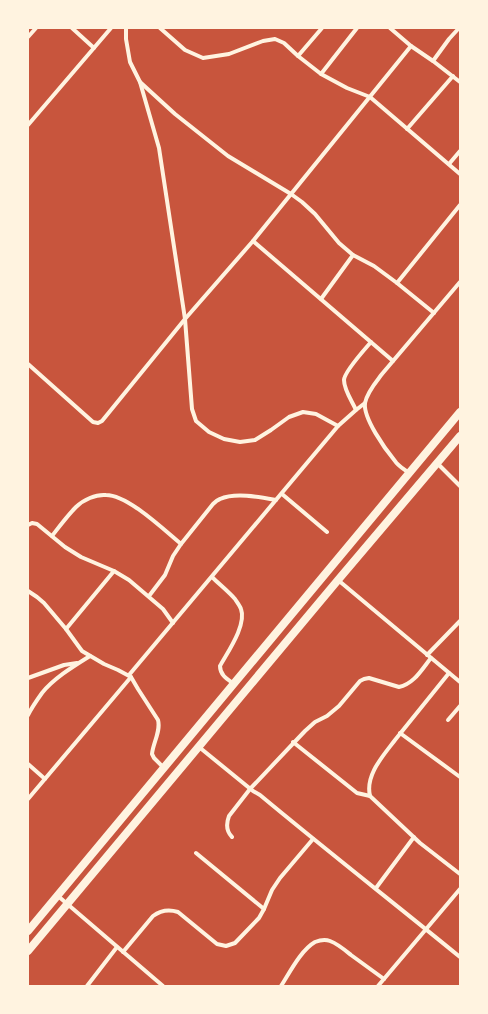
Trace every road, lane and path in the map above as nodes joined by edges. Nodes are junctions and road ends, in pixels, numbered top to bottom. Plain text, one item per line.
1 (36, 28) edge
2 (72, 28) edge
3 (111, 28) edge
4 (126, 28) edge
5 (160, 28) edge
6 (322, 28) edge
7 (357, 28) edge
8 (390, 28) edge
9 (459, 28) edge
10 (28, 37) edge
11 (411, 46) junction
12 (94, 48) junction
13 (298, 56) junction
14 (433, 61) junction
15 (320, 74) junction
16 (453, 76) junction
17 (140, 82) junction
18 (460, 82) edge
19 (370, 97) junction
20 (28, 125) edge
21 (407, 129) junction
22 (460, 151) edge
23 (449, 164) junction
24 (460, 174) edge
25 (291, 194) junction
26 (460, 205) edge
27 (253, 241) junction
28 (353, 255) junction
29 (460, 282) edge
30 (397, 283) junction
31 (321, 299) junction
32 (434, 313) junction
33 (185, 318) junction
34 (371, 342) junction
35 (393, 361) junction
36 (28, 364) edge
37 (365, 403) junction
38 (356, 410) junction
39 (460, 412) edge
40 (338, 426) junction
41 (460, 436) edge
42 (437, 463) junction
43 (409, 474) junction
44 (460, 486) edge
45 (282, 494) junction
46 (276, 500) junction
47 (28, 524) edge
48 (327, 532) dead end
49 (52, 536) junction
50 (180, 544) junction
51 (114, 570) junction
52 (212, 578) junction
53 (338, 580) junction
54 (28, 591) edge
55 (149, 596) junction
56 (460, 621) edge
57 (173, 622) junction
58 (66, 629) junction
59 (90, 656) junction
60 (429, 657) junction
61 (81, 662) junction
62 (449, 673) junction
63 (130, 676) junction
64 (28, 678) edge
65 (460, 682) edge
66 (234, 684) junction
67 (460, 706) edge
68 (28, 714) edge
69 (448, 720) dead end
70 (400, 733) junction
71 (293, 742) junction
72 (198, 747) junction
73 (28, 764) edge
74 (164, 768) junction
75 (460, 777) edge
76 (45, 779) junction
77 (250, 789) junction
78 (370, 796) junction
79 (28, 799) edge
80 (414, 837) junction
81 (232, 838) dead end
82 (313, 839) junction
83 (196, 853) dead end
84 (460, 874) edge
85 (376, 888) junction
86 (460, 889) edge
87 (58, 895) junction
88 (68, 904) junction
89 (264, 910) junction
90 (426, 929) junction
91 (28, 930) edge
92 (117, 947) junction
93 (28, 951) edge
94 (123, 952) junction
95 (460, 957) edge
96 (384, 979) junction
97 (88, 986) edge
98 (163, 986) edge
99 (281, 986) edge
100 (378, 986) edge

1 - 10 street
2 - 12 street
3 - 12 street
4 - 17 street
5 - 13 street
6 - 13 street
7 - 15 street
8 - 11 street
9 - 14 street
11 - 14 street
11 - 19 street
12 - 20 street
13 - 15 street
14 - 16 street
15 - 19 street
16 - 18 street
16 - 21 street
17 - 25 street
17 - 33 street
19 - 21 street
19 - 25 street
21 - 23 street
22 - 23 street
23 - 24 street
25 - 27 street
25 - 28 street
26 - 30 street
27 - 31 street
27 - 33 street
28 - 30 street
28 - 31 street
29 - 32 street
30 - 32 street
31 - 34 street
32 - 35 street
33 - 36 street
33 - 40 street
34 - 35 street
34 - 38 street
35 - 37 street
37 - 38 street
37 - 43 street
38 - 40 street
39 - 43 highway
40 - 45 street
41 - 42 highway
42 - 44 street
42 - 53 highway
43 - 66 highway
45 - 46 street
45 - 48 street
46 - 50 street
46 - 52 street
47 - 49 street
49 - 50 street
49 - 51 street
50 - 55 street
51 - 55 street
51 - 58 street
52 - 57 street
52 - 66 street
53 - 60 street
53 - 72 highway
54 - 58 street
55 - 57 street
56 - 60 street
57 - 63 street
58 - 59 street
59 - 61 street
59 - 63 street
60 - 62 street
60 - 71 street
61 - 64 street
61 - 68 street
62 - 65 street
62 - 70 street
63 - 74 street
63 - 76 street
66 - 74 highway
67 - 69 street
70 - 75 street
70 - 78 street
71 - 77 street
71 - 78 street
72 - 77 street
72 - 88 highway
73 - 76 street
74 - 87 highway
76 - 79 street
77 - 81 street
77 - 82 street
78 - 80 street
80 - 84 street
80 - 85 street
82 - 85 street
82 - 89 street
83 - 89 street
85 - 90 street
86 - 90 street
87 - 88 street
87 - 91 highway
88 - 92 street
88 - 93 highway
89 - 94 street
90 - 95 street
90 - 96 street
92 - 94 street
92 - 97 street
94 - 98 street
96 - 99 street
96 - 100 street

